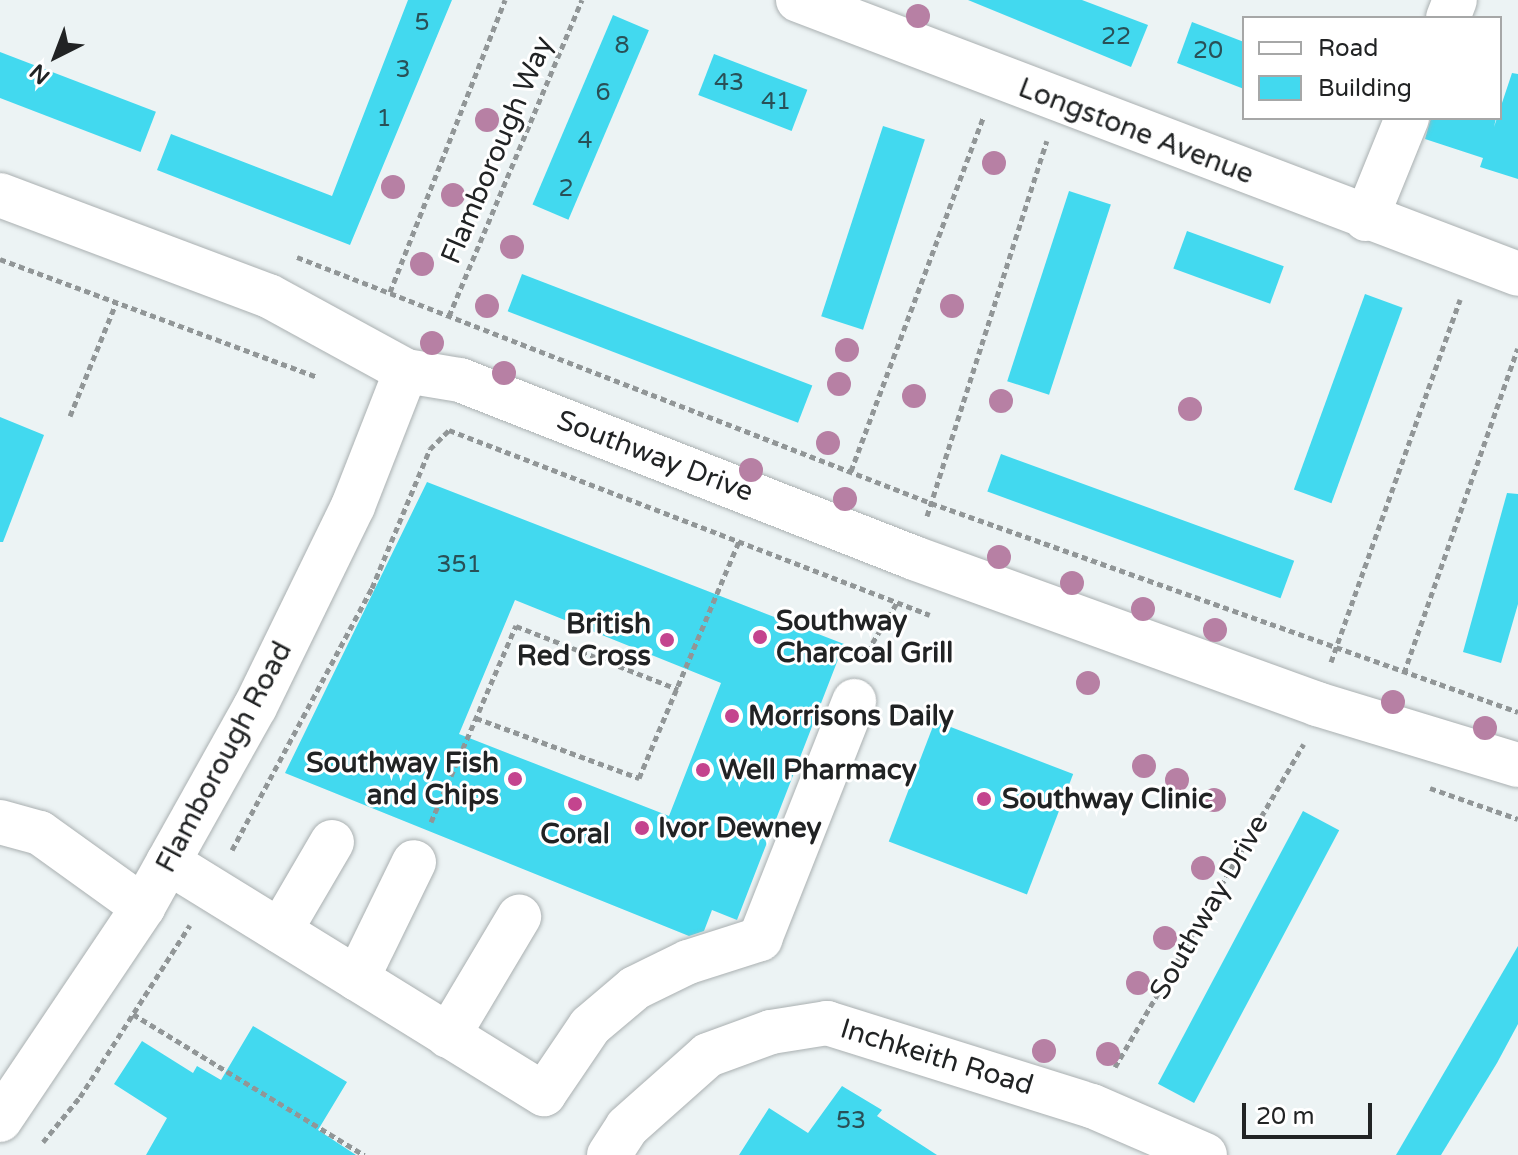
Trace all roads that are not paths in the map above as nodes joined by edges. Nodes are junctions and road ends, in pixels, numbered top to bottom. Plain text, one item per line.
1 (798, 0) edge
2 (1406, 120) edge
3 (0, 195) edge
4 (1366, 219) junction
5 (1518, 274) edge
6 (406, 371) junction
7 (854, 701) road end
8 (1518, 765) edge
9 (0, 822) edge
10 (332, 842) dead end
11 (168, 862) junction
12 (414, 862) road end
13 (143, 907) junction
14 (519, 917) dead end
15 (280, 931) junction
16 (357, 979) junction
17 (448, 1036) junction
18 (0, 1120) edge
19 (609, 1155) edge
20 (1205, 1155) edge

1 - 4 street, Longstone Avenue
2 - 4 street
3 - 6 street, Southway Drive
4 - 5 street, Longstone Avenue
6 - 8 street, Southway Drive
6 - 11 street, Flamborough Road
7 - 17 street
9 - 13 street
10 - 15 street
11 - 13 street, Flamborough Road
11 - 15 street
12 - 16 street
13 - 18 street, Flamborough Road
14 - 17 street
15 - 16 street
16 - 17 street
19 - 20 street, Inchkeith Road

